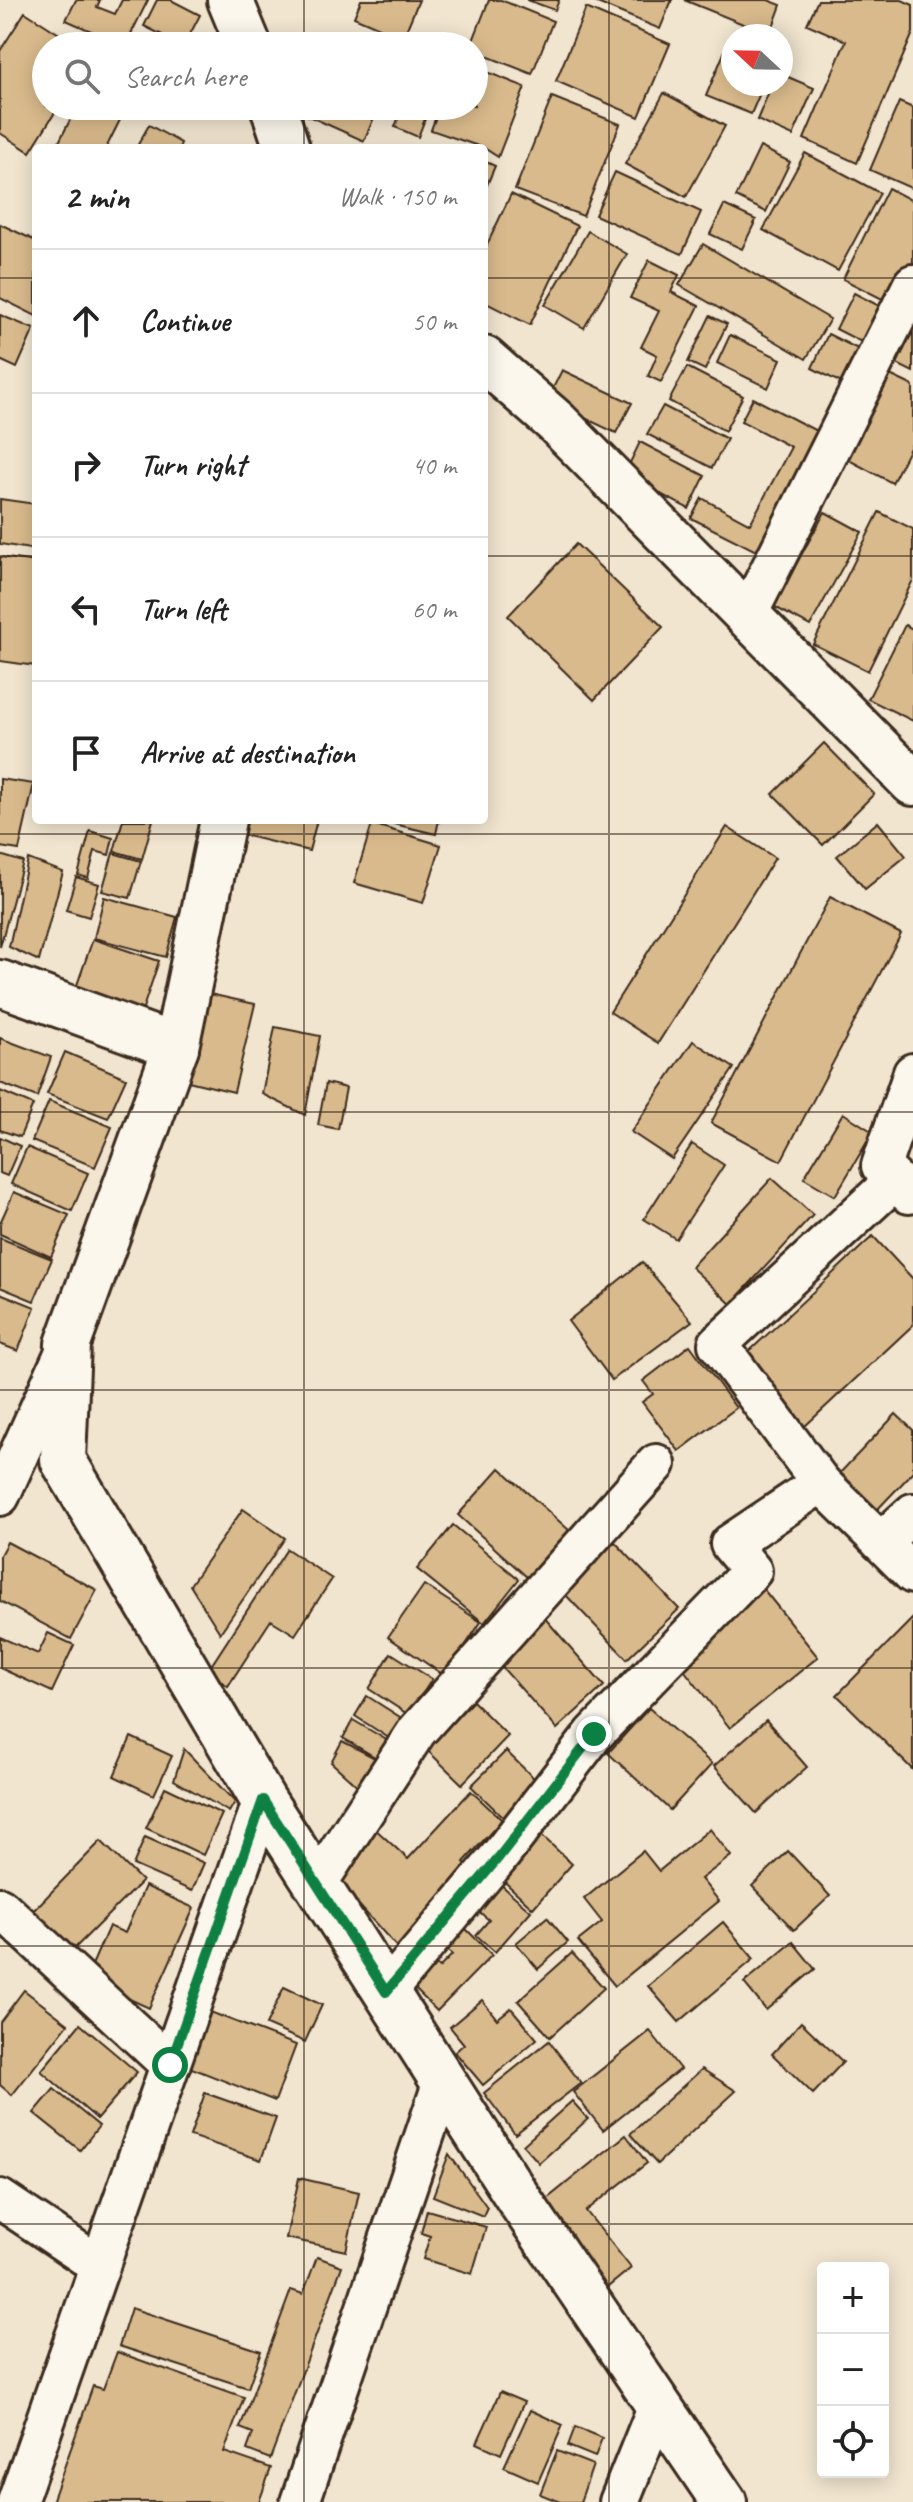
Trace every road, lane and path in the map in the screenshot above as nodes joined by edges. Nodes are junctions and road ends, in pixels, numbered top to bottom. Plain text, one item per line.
1 (230, 0) edge
2 (243, 32) edge
3 (278, 120) edge
4 (286, 144) edge
5 (913, 284) edge
6 (488, 362) edge
7 (748, 614) junction
8 (913, 783) edge
9 (222, 824) edge
10 (2, 989) edge
11 (176, 1047) junction
12 (913, 1073) edge
13 (904, 1189) edge
14 (68, 1344) junction
15 (656, 1464) dead end
16 (821, 1483) junction
17 (0, 1496) edge
18 (913, 1513) edge
19 (881, 1542) junction
20 (913, 1574) edge
21 (263, 1800) junction
22 (317, 1884) junction
23 (0, 1907) edge
24 (386, 1992) junction
25 (170, 2065) junction
26 (443, 2081) junction
27 (0, 2199) edge
28 (100, 2266) junction
29 (658, 2405) junction
30 (715, 2497) edge
31 (17, 2502) edge
32 (300, 2502) edge
33 (619, 2502) edge

1 - 2 street
3 - 4 street
5 - 7 street
6 - 7 street
7 - 8 street
9 - 11 street
10 - 11 street
11 - 14 street
12 - 13 street
13 - 16 street
14 - 17 street
14 - 21 street
15 - 22 street
16 - 19 street
16 - 24 street
18 - 19 street
19 - 20 street
21 - 22 street
21 - 25 street
22 - 24 street
23 - 25 street
24 - 26 street
25 - 28 street
26 - 29 street
26 - 32 street
27 - 28 street
28 - 31 street
29 - 30 street
29 - 33 street

